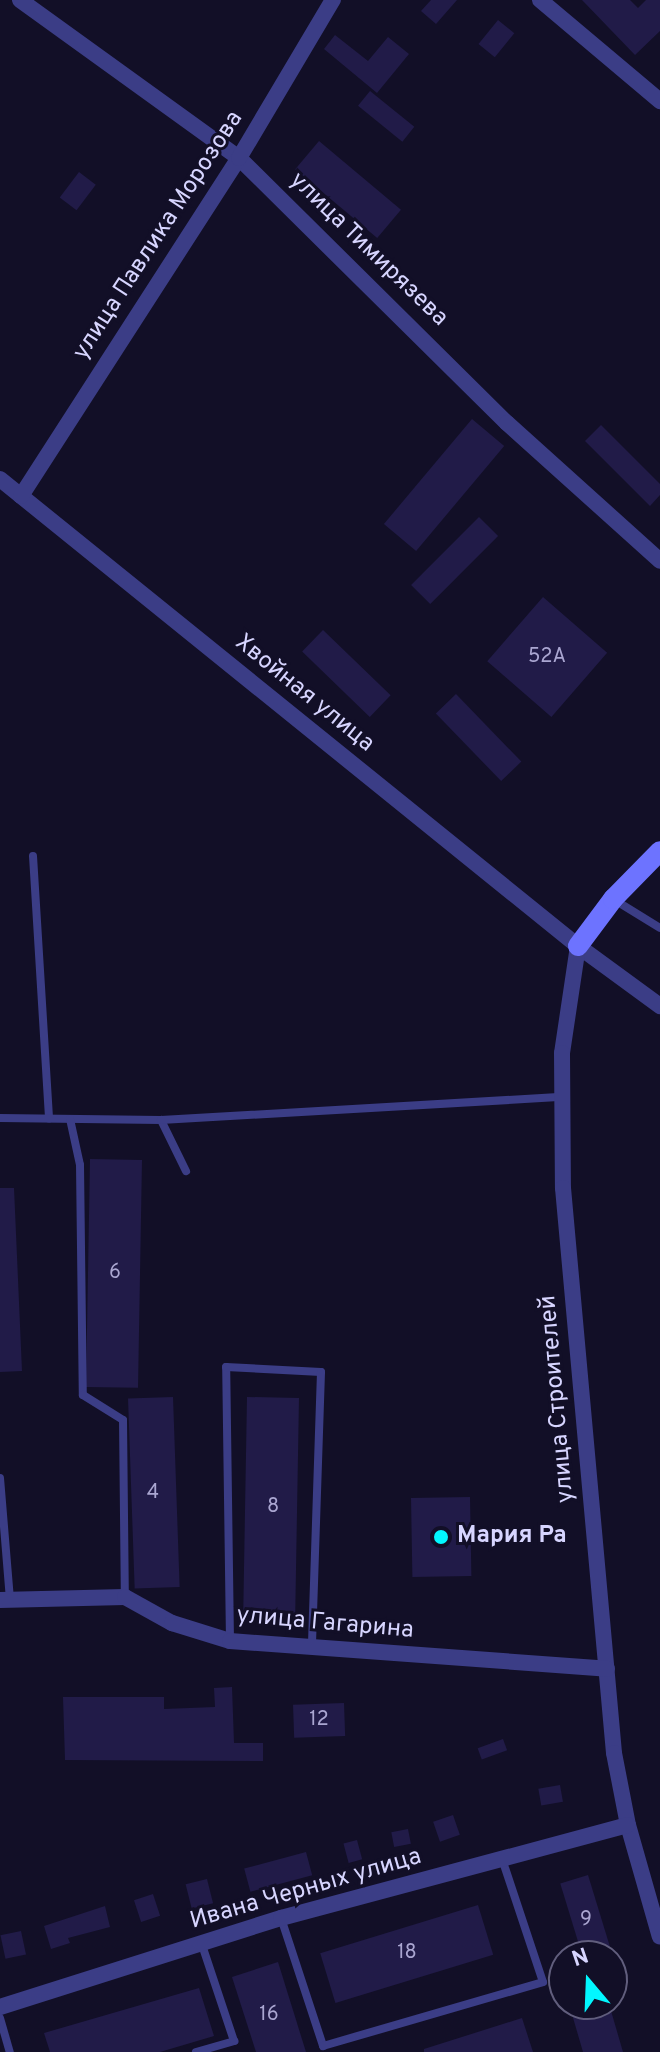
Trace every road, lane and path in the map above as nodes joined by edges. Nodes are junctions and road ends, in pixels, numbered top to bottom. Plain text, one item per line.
1 (20, 0) edge
2 (333, 0) edge
3 (540, 0) edge
4 (660, 101) edge
5 (239, 158) junction
6 (0, 479) edge
7 (21, 496) junction
8 (660, 561) edge
9 (660, 851) edge
10 (33, 856) dead end
11 (613, 899) junction
12 (660, 928) edge
13 (578, 946) junction
14 (660, 1006) edge
15 (563, 1097) junction
16 (0, 1118) edge
17 (49, 1119) junction
18 (70, 1119) junction
19 (161, 1120) junction
20 (186, 1171) dead end
21 (0, 1478) edge
22 (125, 1597) junction
23 (5, 1600) edge
24 (230, 1641) junction
25 (312, 1648) junction
26 (607, 1669) junction
27 (628, 1825) junction
28 (502, 1859) junction
29 (281, 1918) junction
30 (660, 1937) edge
31 (202, 1945) junction
32 (0, 2007) edge
33 (0, 2018) edge
34 (10, 2052) edge
35 (196, 2052) edge

1 - 5 street, улица Тимирязева
2 - 5 street, улица Павлика Морозова
3 - 4 street
5 - 7 street, улица Павлика Морозова
5 - 8 street, улица Тимирязева
6 - 7 street, Хвойная улица
7 - 13 street, Хвойная улица
9 - 11 street
10 - 17 lane
11 - 12 lane
11 - 13 street
13 - 14 street, Хвойная улица
13 - 15 street, улица Строителей
15 - 19 lane
15 - 26 street, улица Строителей
16 - 17 lane
17 - 18 lane
18 - 19 lane
18 - 22 lane
19 - 20 lane
21 - 23 lane
22 - 23 street
22 - 24 street, улица Гагарина
24 - 25 street, улица Гагарина
24 - 25 lane
25 - 26 street, улица Гагарина
26 - 27 street, улица Строителей
27 - 28 street, Ивана Черных улица
27 - 30 street, улица Строителей
28 - 29 street, Ивана Черных улица
28 - 29 lane
29 - 31 street, Ивана Черных улица
31 - 32 street, Ивана Черных улица
31 - 35 lane
33 - 34 lane

